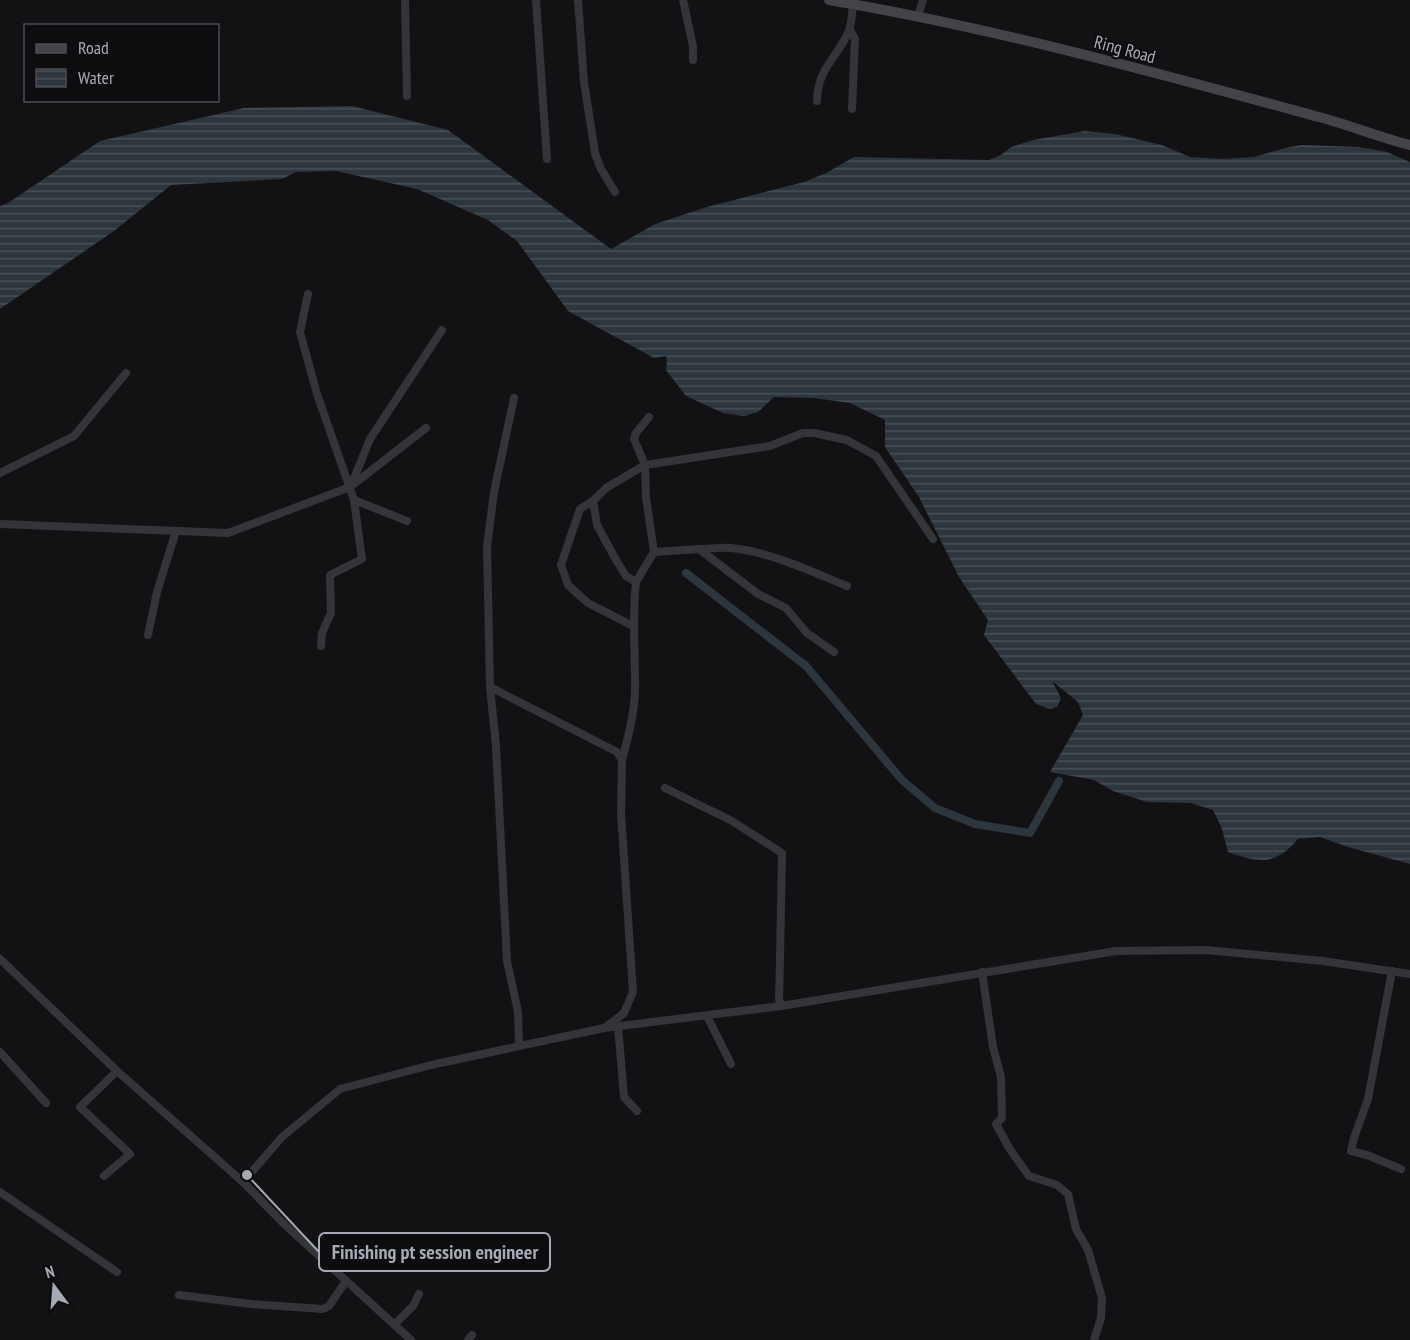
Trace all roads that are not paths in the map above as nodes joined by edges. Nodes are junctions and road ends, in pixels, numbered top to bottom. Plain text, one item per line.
1 (405, 0) edge
2 (536, 0) edge
3 (578, 0) edge
4 (683, 0) edge
5 (829, 0) edge
6 (923, 0) edge
7 (853, 4) junction
8 (918, 16) junction
9 (850, 30) junction
10 (693, 60) dead end
11 (407, 96) dead end
12 (817, 101) dead end
13 (852, 109) dead end
14 (1410, 145) edge
15 (547, 159) dead end
16 (615, 192) dead end
17 (308, 294) dead end
18 (442, 330) dead end
19 (126, 373) dead end
20 (514, 398) dead end
21 (649, 417) dead end
22 (426, 428) dead end
23 (645, 465) junction
24 (0, 473) edge
25 (350, 487) junction
26 (354, 500) junction
27 (593, 501) junction
28 (407, 521) dead end
29 (0, 524) edge
30 (176, 531) junction
31 (933, 538) dead end
32 (699, 549) junction
33 (654, 552) junction
34 (636, 582) junction
35 (847, 586) dead end
36 (633, 626) junction
37 (148, 635) dead end
38 (321, 646) dead end
39 (834, 652) dead end
40 (490, 687) junction
41 (622, 760) junction
42 (665, 788) dead end
43 (0, 959) edge
44 (1392, 971) junction
45 (982, 972) junction
46 (1410, 974) edge
47 (782, 1006) junction
48 (707, 1016) junction
49 (618, 1026) junction
50 (604, 1028) junction
51 (519, 1046) junction
52 (0, 1052) edge
53 (731, 1064) dead end
54 (117, 1071) junction
55 (46, 1103) dead end
56 (637, 1111) dead end
57 (1401, 1169) dead end
58 (104, 1176) dead end
59 (243, 1182) junction
60 (0, 1192) edge
61 (117, 1272) dead end
62 (346, 1281) junction
63 (179, 1294) dead end
64 (419, 1294) dead end
65 (394, 1325) junction
66 (411, 1340) edge
67 (1094, 1340) edge

1 - 11 street
2 - 15 street
3 - 16 street
4 - 10 street
5 - 7 main road, Ring Road
6 - 8 street
7 - 8 main road, Ring Road
7 - 9 street
8 - 14 main road, Ring Road
9 - 12 street
9 - 13 street
17 - 25 street
18 - 25 street
19 - 24 street
20 - 40 street
21 - 23 street
22 - 25 street
23 - 27 street
23 - 31 street
23 - 33 street
25 - 26 street
25 - 30 street
26 - 28 street
26 - 38 street
27 - 34 street
27 - 36 street
29 - 30 street
30 - 37 street
32 - 33 street
32 - 35 street
32 - 39 street
33 - 34 street
34 - 36 street
36 - 41 street
40 - 41 street
40 - 51 street
41 - 50 street
42 - 47 street
43 - 54 street
44 - 45 street
44 - 46 street
44 - 57 street
45 - 47 street
45 - 67 street
47 - 48 street
48 - 49 street
48 - 53 street
49 - 50 street
49 - 56 street
50 - 51 street
51 - 59 street
52 - 55 street
54 - 58 street
54 - 59 street
59 - 62 street
60 - 61 street
62 - 63 street
62 - 65 street
64 - 65 street
65 - 66 street

